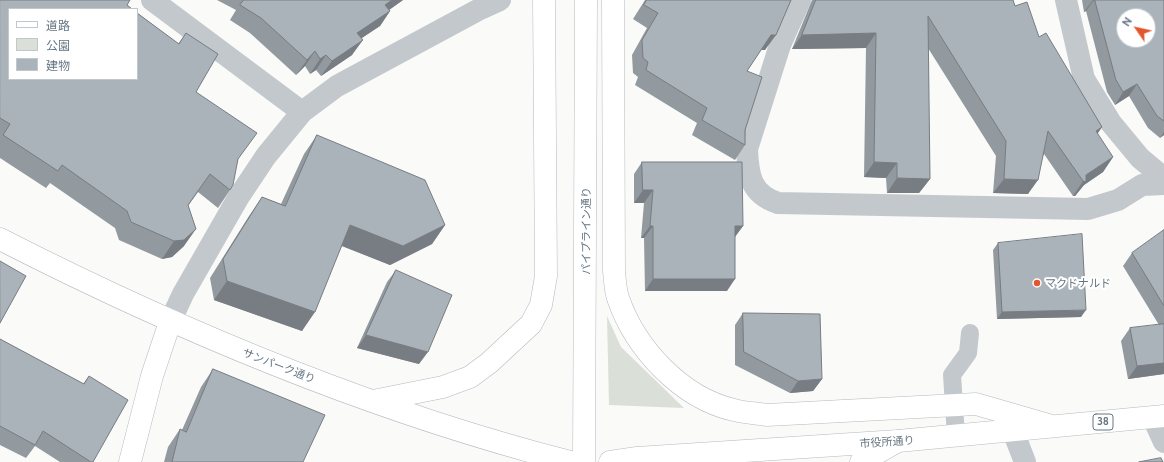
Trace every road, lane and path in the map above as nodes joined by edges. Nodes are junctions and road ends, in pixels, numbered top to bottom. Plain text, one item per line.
1 (152, 0) edge
2 (500, 0) edge
3 (544, 0) edge
4 (586, 0) edge
5 (613, 0) edge
6 (800, 0) edge
7 (1066, 0) edge
8 (302, 112) junction
9 (1164, 178) edge
10 (1164, 184) edge
11 (0, 240) edge
12 (170, 322) junction
13 (970, 333) dead end
14 (372, 401) junction
15 (953, 406) junction
16 (1159, 417) edge
17 (1052, 426) junction
18 (1013, 430) junction
19 (956, 436) junction
20 (898, 441) junction
21 (1164, 442) edge
22 (130, 462) edge
23 (570, 462) edge
24 (584, 462) edge
25 (610, 462) edge
26 (861, 462) edge
27 (1024, 462) edge

1 - 8 street
2 - 8 street
3 - 14 main road
4 - 24 main road, パイプライン通り
5 - 15 main road
6 - 10 street
7 - 9 street
8 - 12 street
11 - 12 main road, サンパーク通り
12 - 14 main road, サンパーク通り
12 - 22 main road
13 - 15 lane
14 - 23 main road, サンパーク通り
15 - 17 main road
15 - 19 lane
16 - 17 main road, 市役所通り / 38
16 - 21 street
17 - 18 main road, 市役所通り / 38
18 - 19 main road, 市役所通り / 38
18 - 27 street
19 - 20 main road, 市役所通り / 38
20 - 25 main road, 市役所通り / 38
20 - 26 main road

